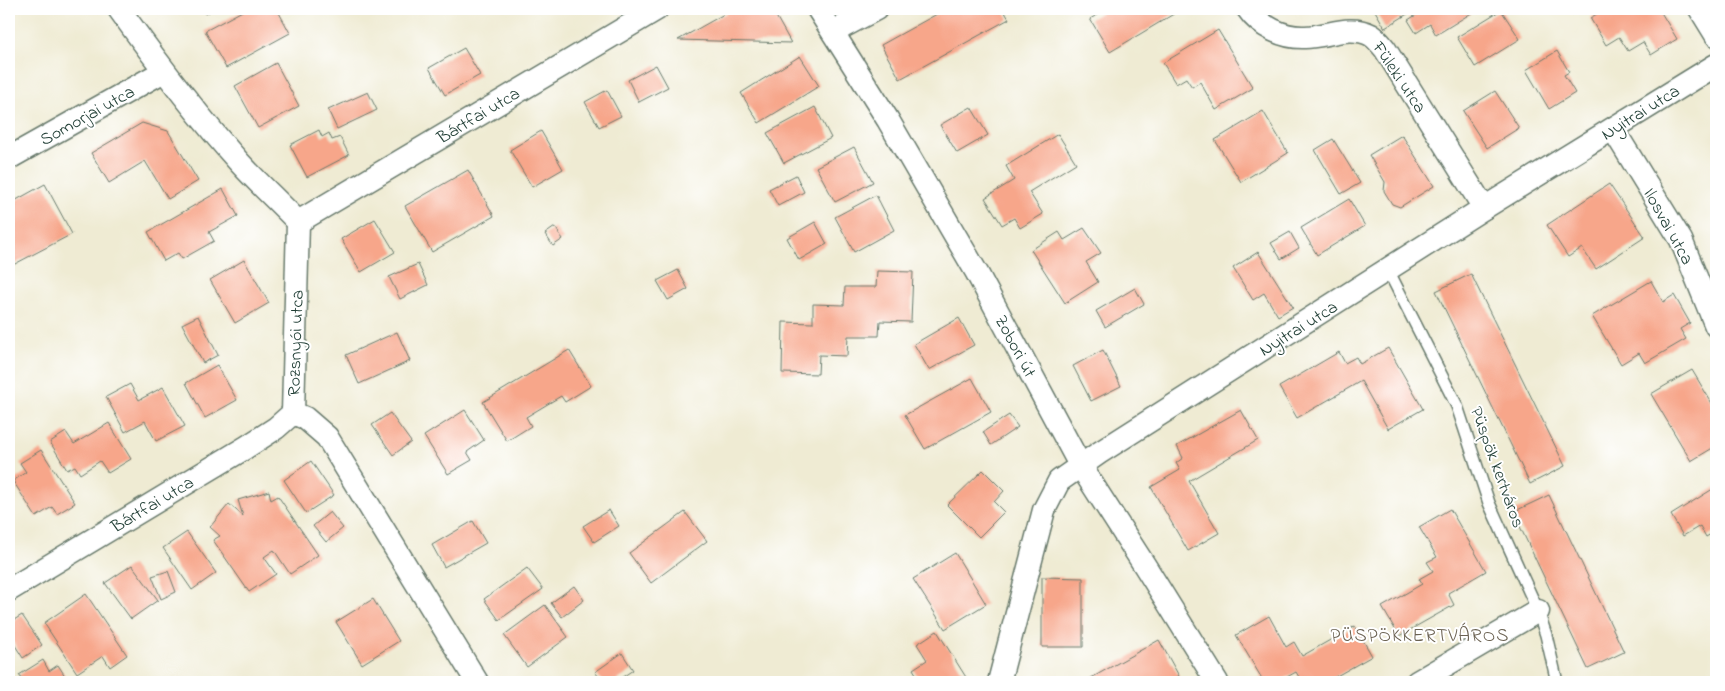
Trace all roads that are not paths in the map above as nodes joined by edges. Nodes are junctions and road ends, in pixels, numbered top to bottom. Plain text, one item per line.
1 (120, 9) edge
2 (657, 9) edge
3 (818, 9) edge
4 (876, 9) edge
5 (1248, 9) edge
6 (1700, 9) edge
7 (833, 32) junction
8 (1716, 35) edge
9 (1716, 65) edge
10 (164, 71) junction
11 (1613, 129) junction
12 (9, 158) edge
13 (1484, 208) junction
14 (298, 222) junction
15 (1388, 270) junction
16 (1716, 326) edge
17 (293, 413) junction
18 (1080, 465) junction
19 (9, 590) edge
20 (1538, 612) junction
21 (477, 682) edge
22 (999, 682) edge
23 (1217, 682) edge
24 (1417, 682) edge
25 (1557, 682) edge

1 - 10 street
2 - 14 street, Bártfai utca
3 - 7 street, Zobori út
4 - 7 street
5 - 13 street, Füleki utca
6 - 8 street
7 - 18 street, Zobori út
9 - 11 street, Nyitrai utca
10 - 12 street, Somorjai utca
10 - 14 street
11 - 13 street, Nyitrai utca
11 - 16 street, Ilosvai utca
13 - 15 street, Nyitrai utca
14 - 17 street, Rozsnyói utca
15 - 18 street, Nyitrai utca
15 - 20 lane, Püspök kertváros
17 - 19 street, Bártfai utca
17 - 21 street, Rozsnyói utca
18 - 22 street, Nyitrai utca
18 - 23 street, Zobori út
20 - 24 street
20 - 25 lane, Püspök kertváros

